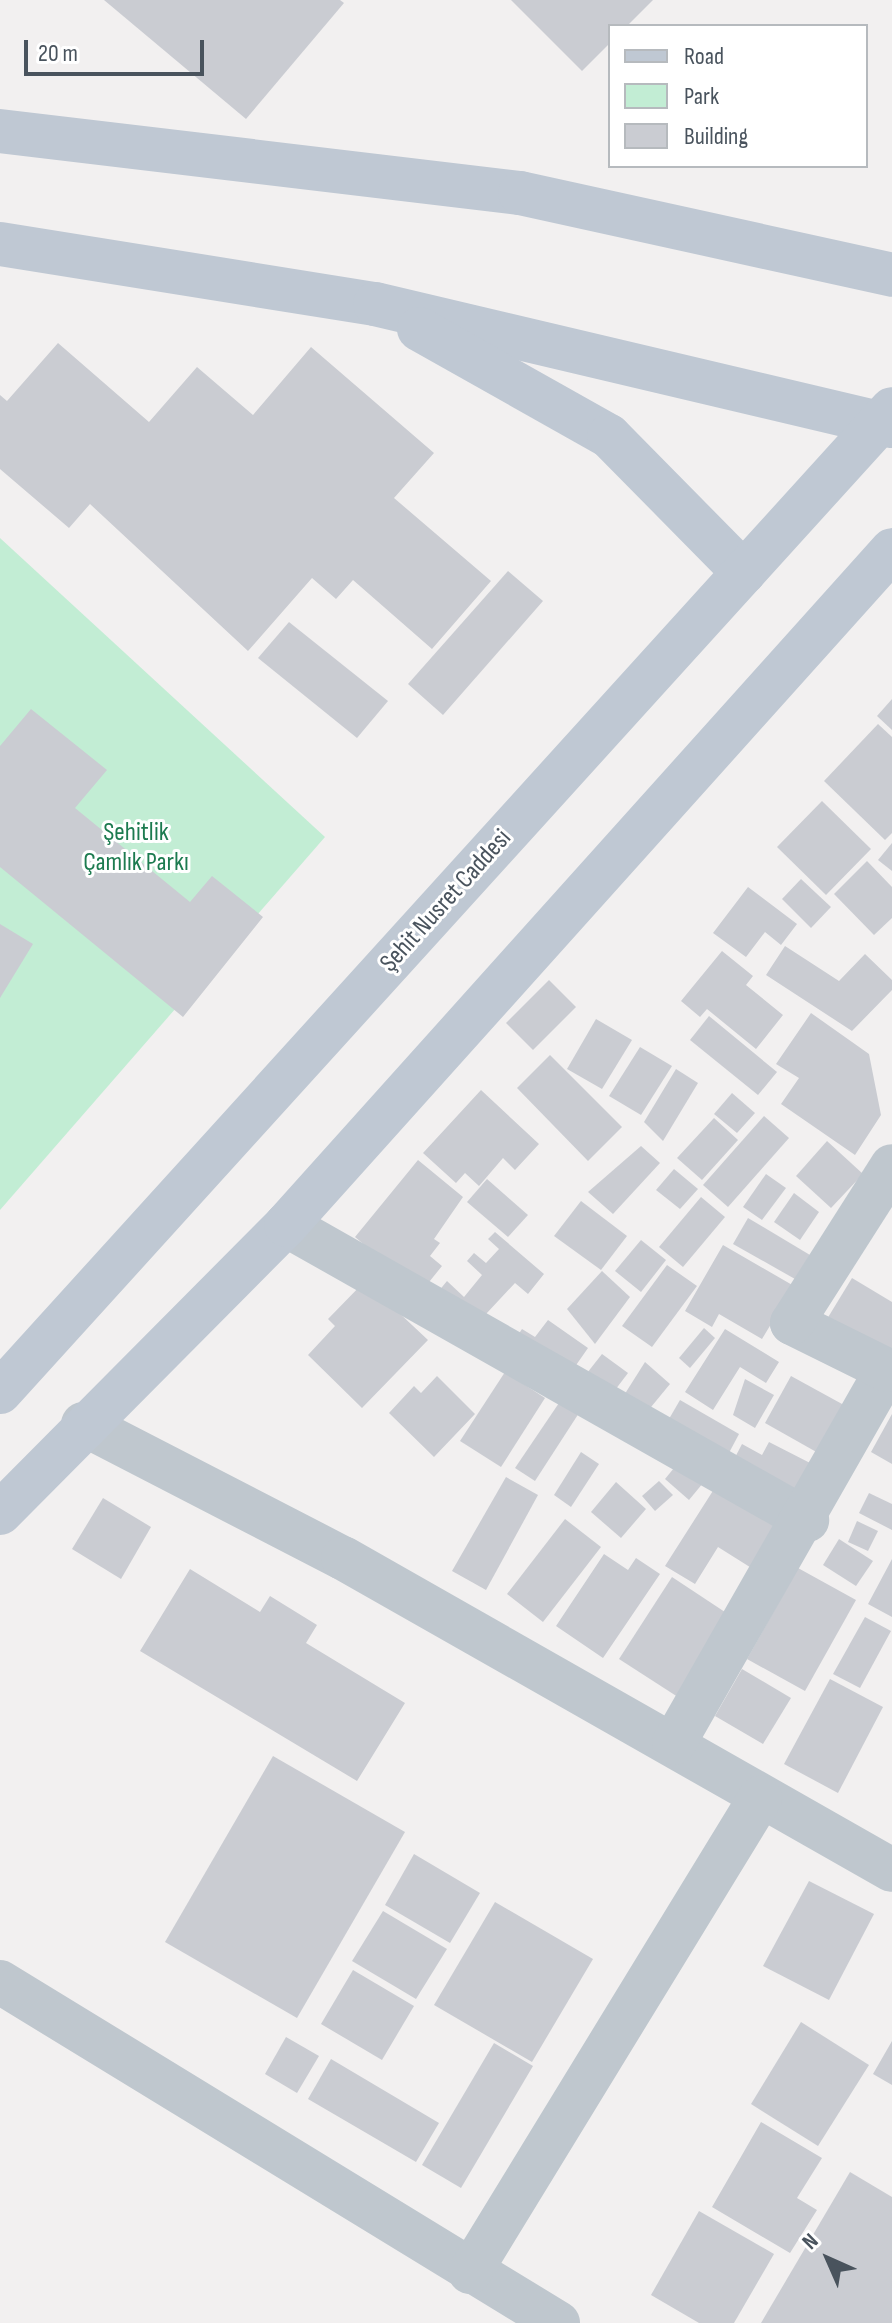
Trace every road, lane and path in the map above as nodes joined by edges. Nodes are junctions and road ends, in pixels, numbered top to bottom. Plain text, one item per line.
1 (0, 131) edge
2 (0, 244) edge
3 (892, 275) edge
4 (375, 304) junction
5 (888, 418) edge
6 (892, 550) edge
7 (744, 573) junction
8 (892, 1166) edge
9 (286, 1225) junction
10 (890, 1372) edge
11 (0, 1392) edge
12 (83, 1424) junction
13 (0, 1513) edge
14 (807, 1520) junction
15 (674, 1743) junction
16 (760, 1798) junction
17 (892, 1870) edge
18 (0, 1982) edge
19 (470, 2272) junction
20 (558, 2323) edge

1 - 3 main road
2 - 4 main road
4 - 5 main road
4 - 7 main road
5 - 7 main road, Şehit Nusret Caddesi
6 - 9 main road
7 - 11 main road, Şehit Nusret Caddesi
8 - 10 street
9 - 12 main road
9 - 14 street
10 - 14 street
12 - 13 main road
12 - 15 street
14 - 15 street
15 - 16 street
16 - 17 street
16 - 19 street
18 - 19 street
19 - 20 street

